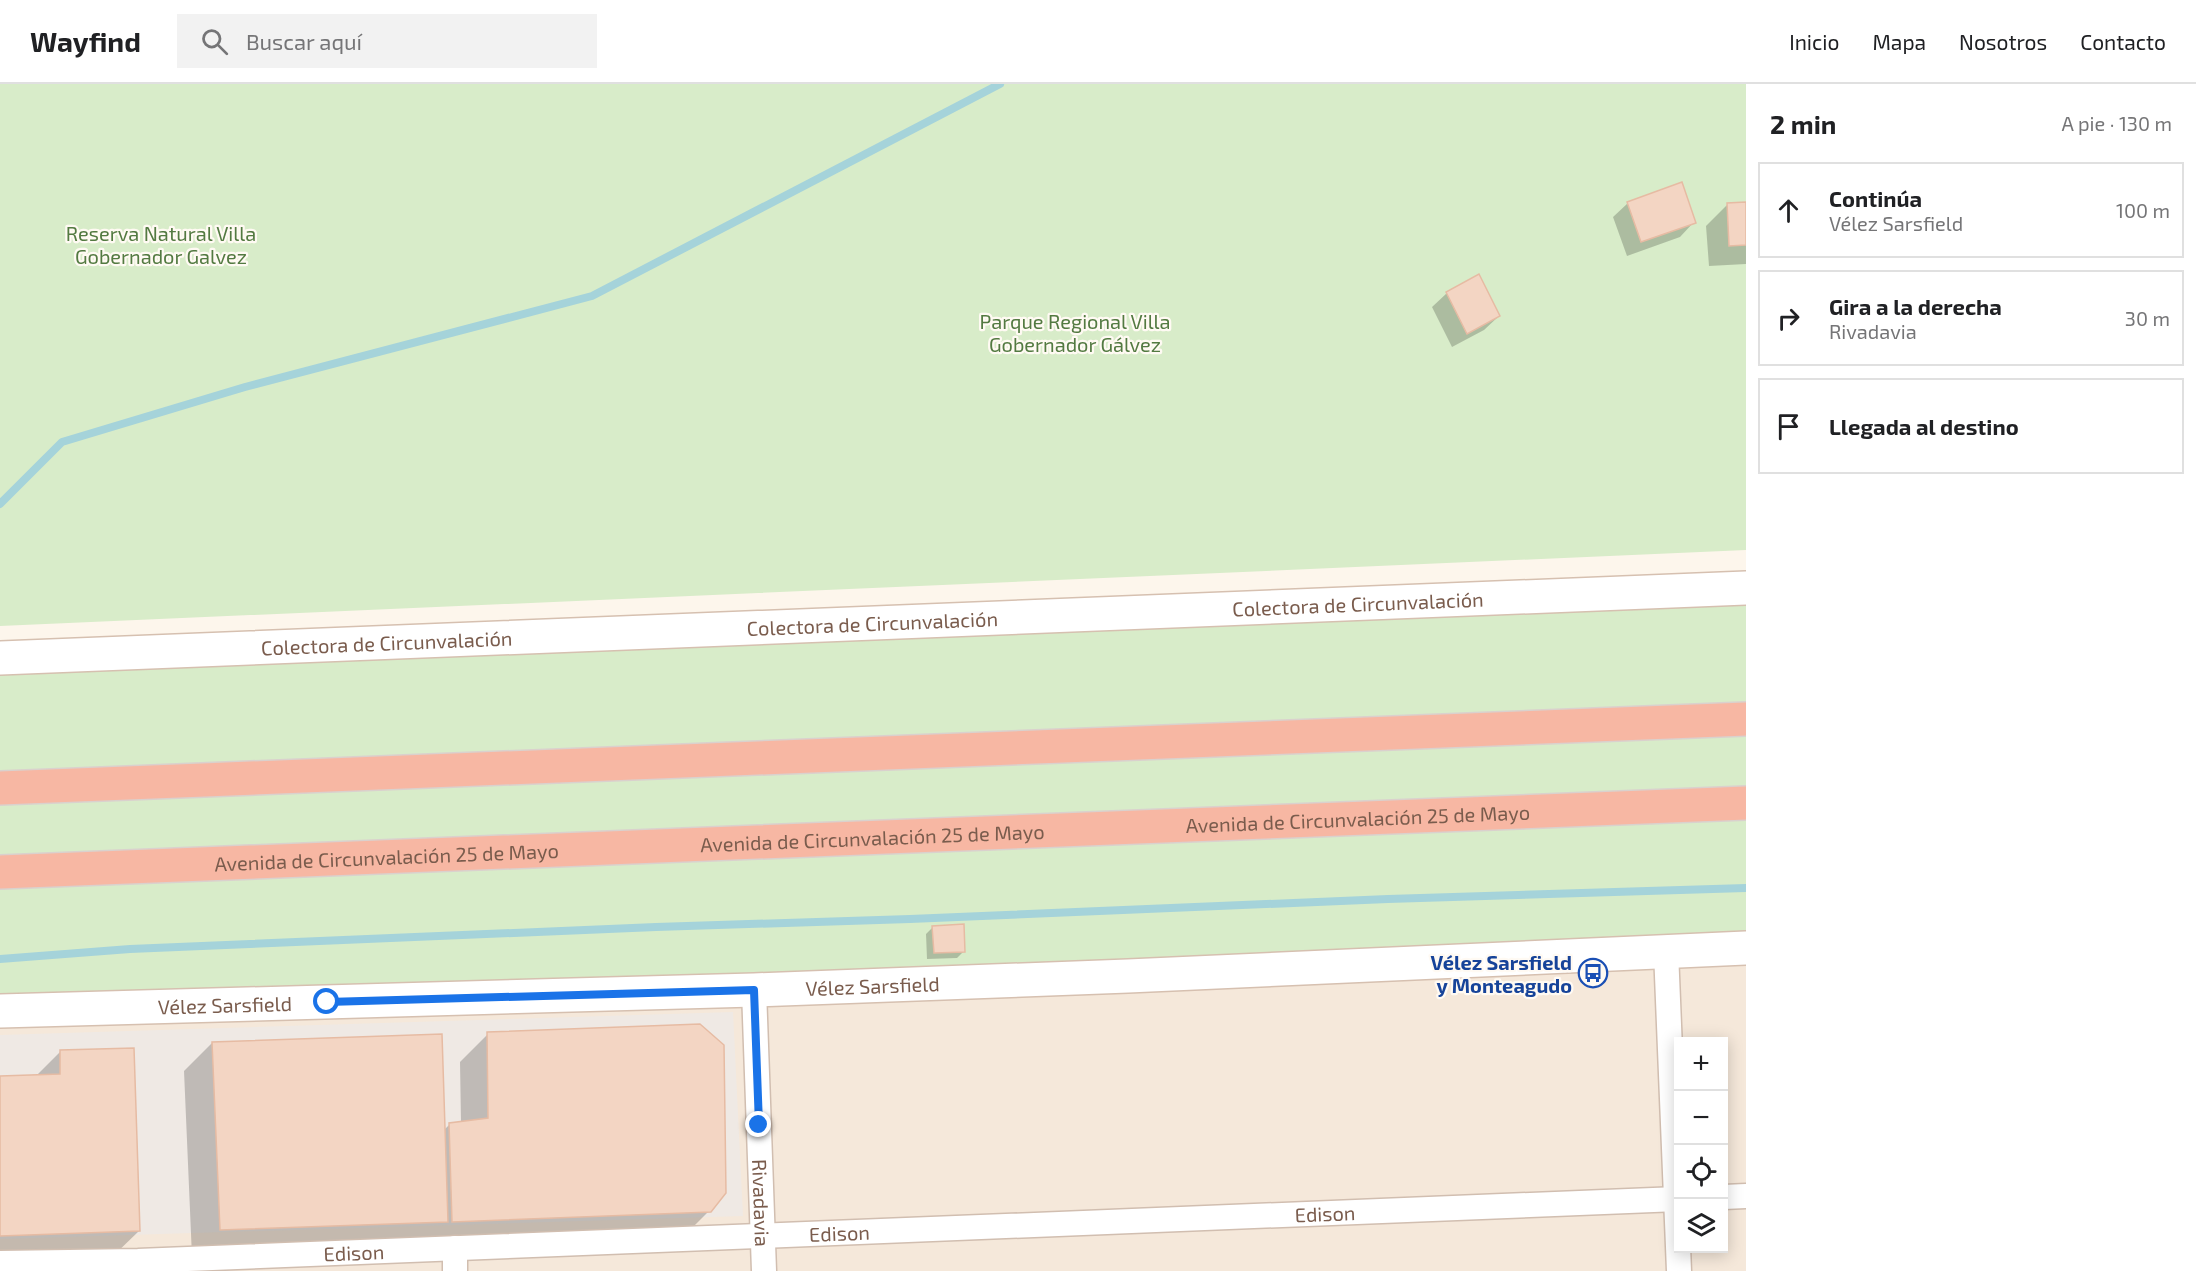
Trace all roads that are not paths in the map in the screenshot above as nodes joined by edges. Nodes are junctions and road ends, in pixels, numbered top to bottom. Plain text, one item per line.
1 (1746, 588) edge
2 (0, 658) edge
3 (1746, 719) edge
4 (0, 788) edge
5 (1746, 803) edge
6 (0, 872) edge
7 (1746, 948) edge
8 (1666, 951) junction
9 (754, 990) junction
10 (0, 1011) edge
11 (1675, 1145) edge
12 (1746, 1196) edge
13 (1728, 1197) edge
14 (1674, 1199) edge
15 (763, 1236) junction
16 (1678, 1253) edge
17 (455, 1259) edge
18 (0, 1263) edge
19 (139, 1266) edge
20 (764, 1271) edge
21 (1679, 1271) edge

1 - 2 main road, Colectora de Circunvalación
3 - 4 highway
5 - 6 highway, Avenida de Circunvalación 25 de Mayo
7 - 8 main road, Vélez Sarsfield
8 - 9 main road, Vélez Sarsfield
8 - 11 street
9 - 10 main road, Vélez Sarsfield
9 - 15 street, Rivadavia
12 - 13 street
14 - 15 street, Edison
15 - 17 street, Edison
15 - 20 street, Rivadavia
16 - 21 street
17 - 19 street, Edison
18 - 19 street, Edison

